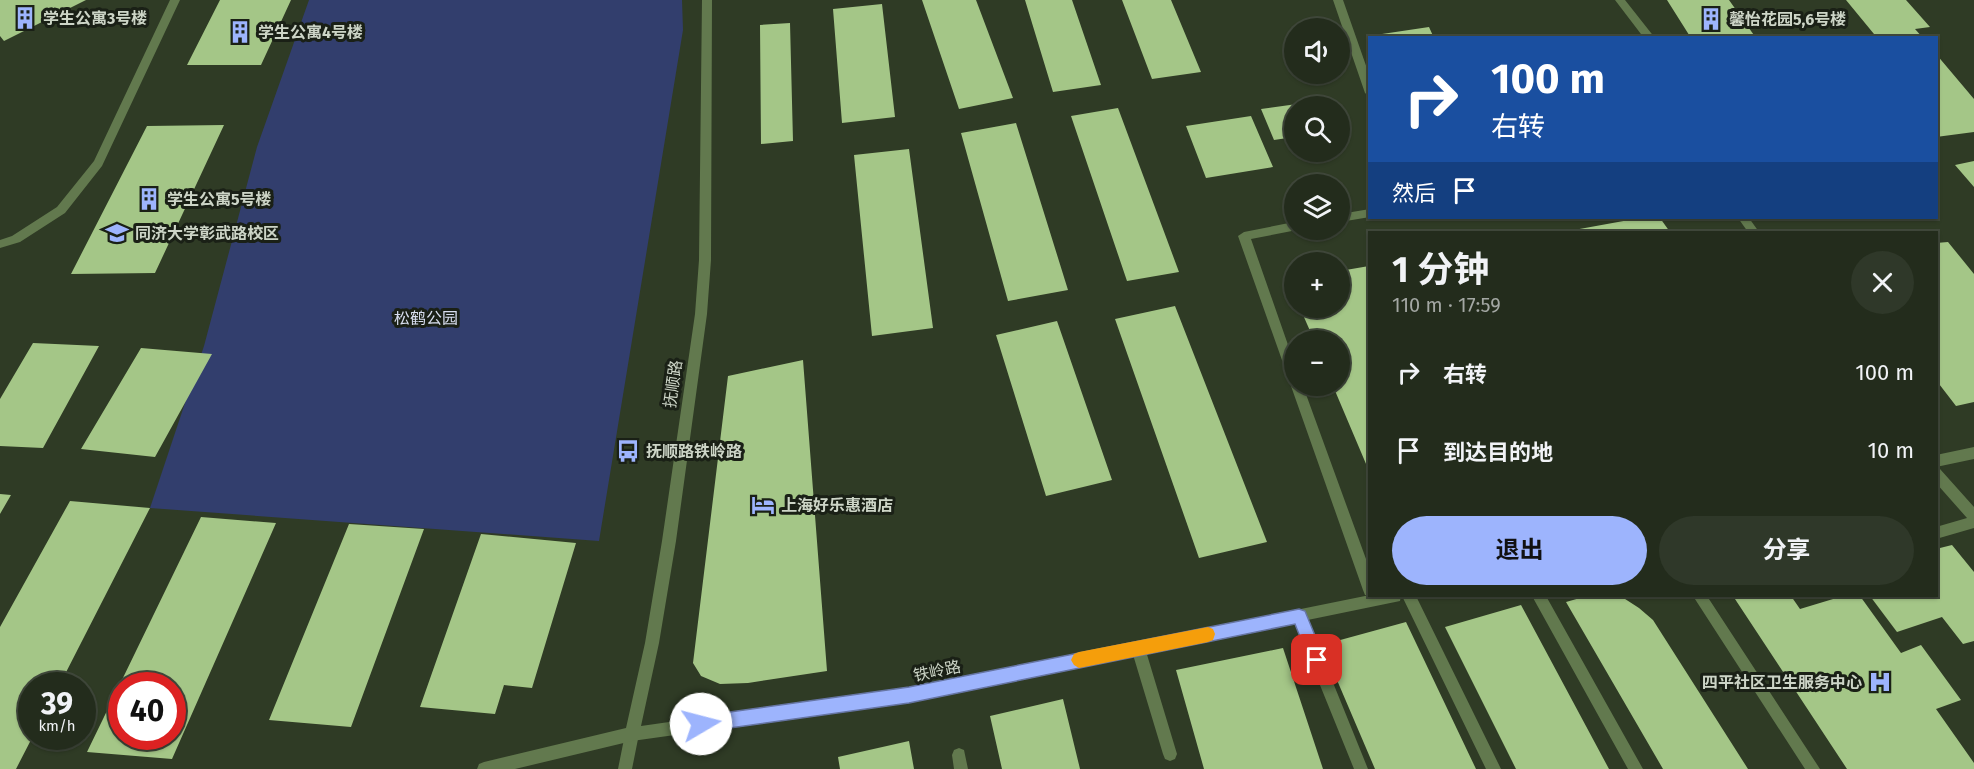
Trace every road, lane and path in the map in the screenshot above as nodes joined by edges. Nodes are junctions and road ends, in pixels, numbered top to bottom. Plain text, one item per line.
1 (175, 0) edge
2 (707, 0) edge
3 (1338, 0) edge
4 (1620, 0) edge
5 (1648, 36) edge
6 (1368, 87) edge
7 (1368, 213) edge
8 (1350, 216) edge
9 (1744, 219) edge
10 (1284, 228) edge
11 (1753, 231) edge
12 (0, 244) edge
13 (1284, 349) edge
14 (1301, 396) edge
15 (1974, 453) edge
16 (1938, 460) edge
17 (1938, 474) edge
18 (1974, 516) edge
19 (1974, 522) edge
20 (1938, 532) edge
21 (1368, 586) edge
22 (1368, 596) edge
23 (1409, 597) edge
24 (1540, 597) edge
25 (1701, 597) edge
26 (1299, 616) junction
27 (1138, 648) junction
28 (632, 734) junction
29 (1170, 754) dead end
30 (484, 769) edge
31 (625, 769) edge
32 (1360, 769) edge
33 (1494, 769) edge
34 (1636, 769) edge
35 (1813, 769) edge

1 - 12 street
2 - 28 street, 抚顺路
3 - 6 street
4 - 5 street
7 - 8 street
9 - 11 street
10 - 13 street
14 - 21 street
15 - 16 street
17 - 18 street
19 - 20 street
22 - 26 street, 铁岭路
23 - 33 street
24 - 34 street
25 - 35 street
26 - 27 street, 铁岭路
26 - 32 street
27 - 28 street, 铁岭路
27 - 29 street
28 - 30 street, 铁岭路
28 - 31 street, 抚顺路

